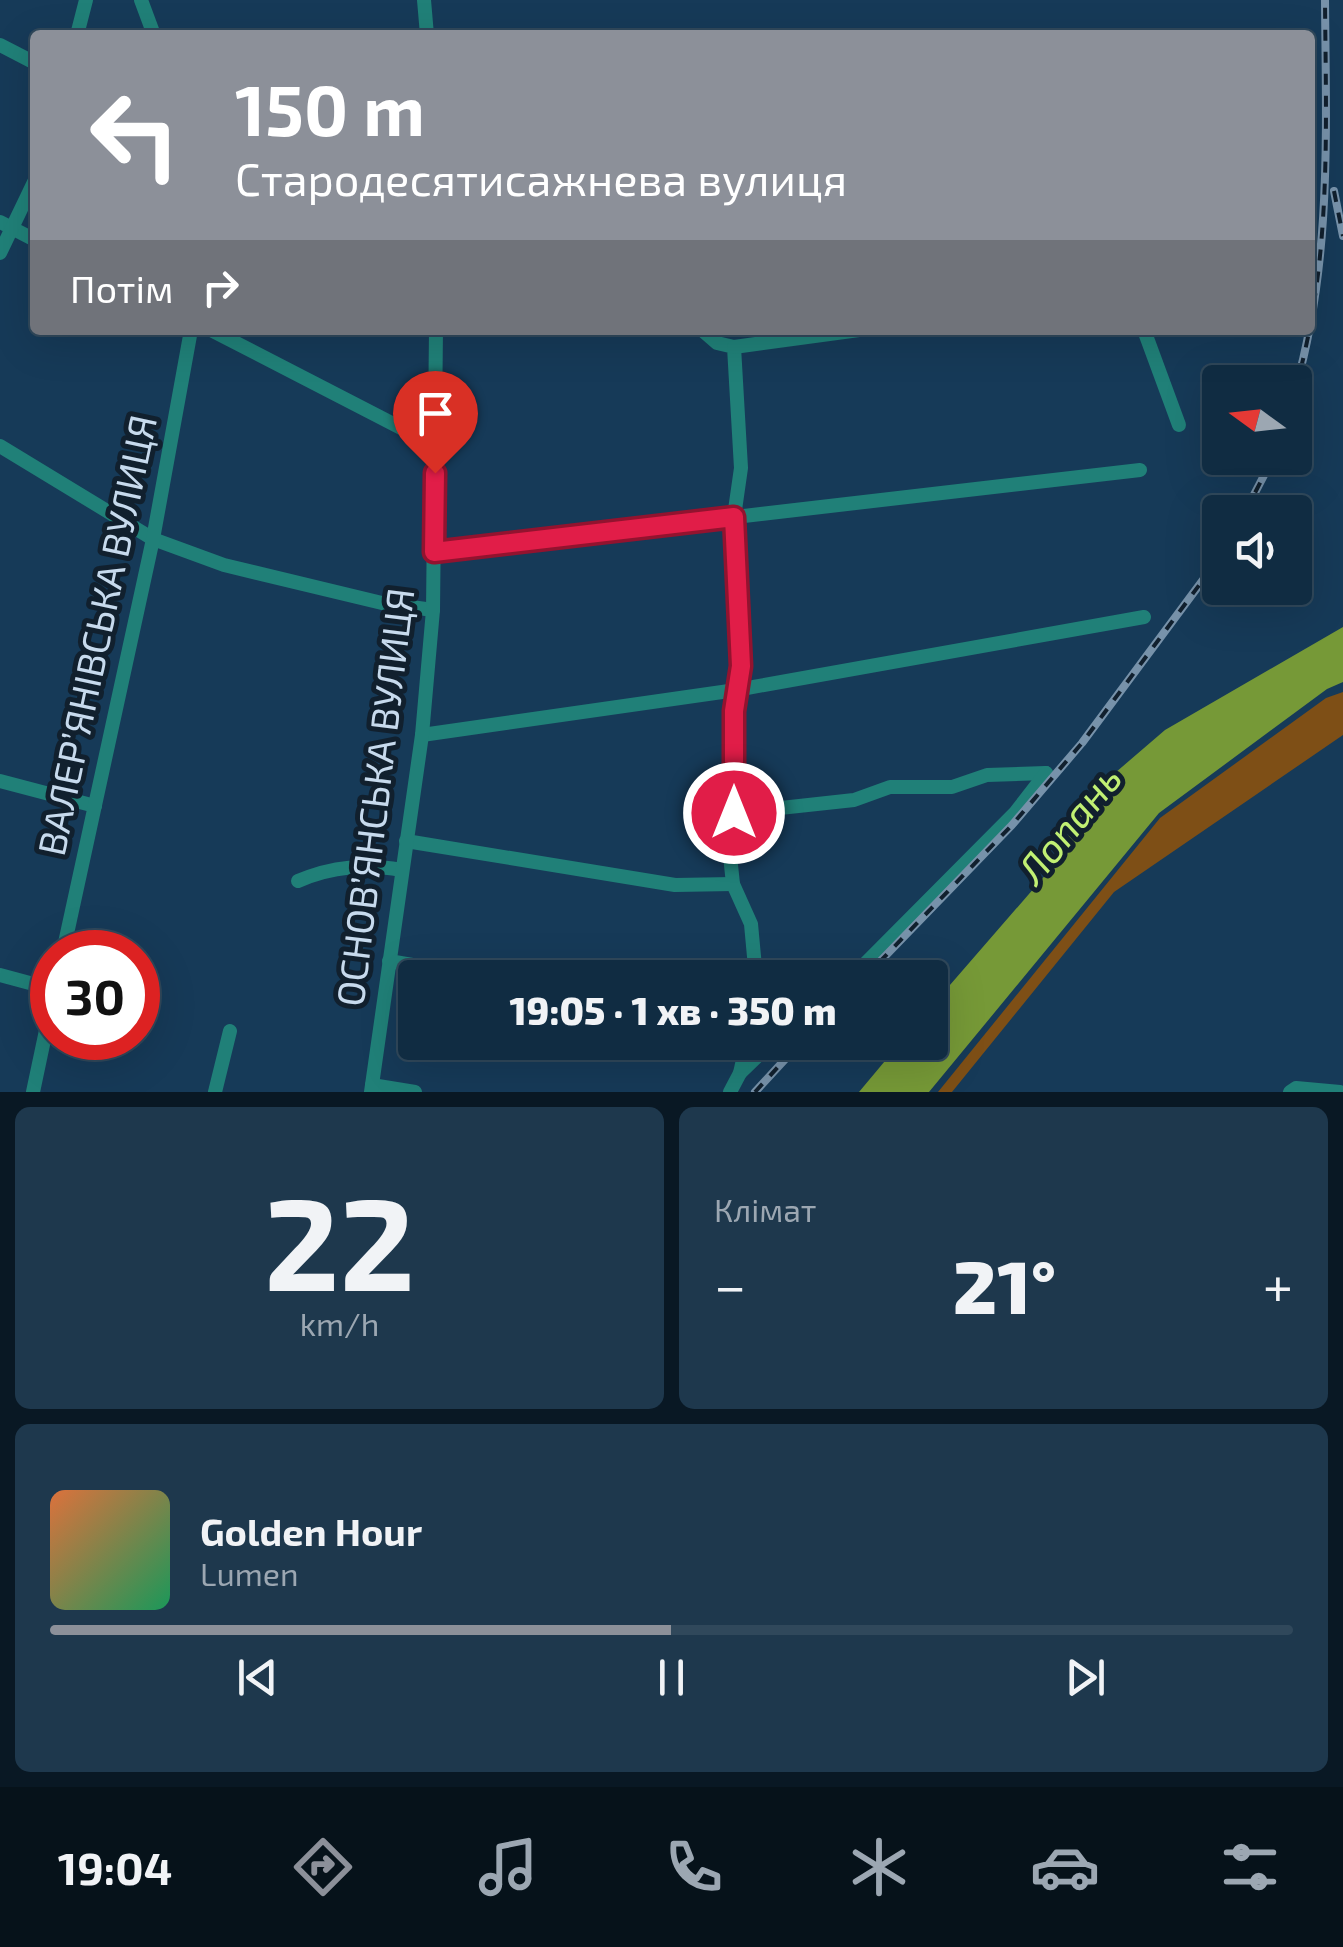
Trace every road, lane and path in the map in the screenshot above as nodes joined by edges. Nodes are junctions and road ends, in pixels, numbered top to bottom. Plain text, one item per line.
1 (86, 0) edge
2 (141, 0) edge
3 (424, 0) edge
4 (78, 30) edge
5 (152, 30) edge
6 (427, 30) edge
7 (0, 45) edge
8 (30, 60) edge
9 (30, 188) edge
10 (6, 225) edge
11 (30, 237) edge
12 (0, 252) edge
13 (190, 335) edge
14 (220, 335) edge
15 (436, 335) edge
16 (708, 335) edge
17 (823, 335) edge
18 (1146, 335) edge
19 (734, 347) junction
20 (1180, 425) dead end
21 (435, 434) junction
22 (0, 446) edge
23 (1140, 470) dead end
24 (734, 517) junction
25 (153, 539) junction
26 (434, 552) junction
27 (433, 610) junction
28 (1144, 617) dead end
29 (736, 690) junction
30 (422, 735) junction
31 (0, 781) edge
32 (95, 806) junction
33 (734, 813) junction
34 (406, 841) junction
35 (402, 870) junction
36 (298, 881) dead end
37 (733, 884) junction
38 (68, 930) edge
39 (754, 960) edge
40 (869, 960) edge
41 (389, 961) junction
42 (398, 963) edge
43 (0, 976) edge
44 (30, 984) edge
45 (230, 1031) dead end
46 (43, 1060) edge
47 (743, 1060) edge
48 (753, 1060) edge
49 (740, 1073) junction
50 (371, 1088) edge
51 (38, 1091) edge
52 (215, 1092) edge
53 (415, 1092) edge
54 (730, 1092) edge
55 (1290, 1092) edge
56 (1340, 1092) edge

1 - 4 street
2 - 5 street
3 - 6 street
7 - 8 street
9 - 10 street
10 - 11 street
10 - 12 street
13 - 25 street, ВАЛЕР’ЯНІВСЬКА ВУЛИЦЯ
14 - 21 street
15 - 21 street, ОСНОВ’ЯНСЬКА ВУЛИЦЯ
16 - 19 street
17 - 19 street
18 - 20 street
19 - 24 street
21 - 26 street, ОСНОВ’ЯНСЬКА ВУЛИЦЯ
22 - 25 street
23 - 24 street
24 - 26 street
24 - 29 street
25 - 27 street
25 - 32 street, ВАЛЕР’ЯНІВСЬКА ВУЛИЦЯ
26 - 27 street, ОСНОВ’ЯНСЬКА ВУЛИЦЯ
27 - 30 street, ОСНОВ’ЯНСЬКА ВУЛИЦЯ
28 - 29 street
29 - 30 street
29 - 33 street
30 - 34 street, ОСНОВ’ЯНСЬКА ВУЛИЦЯ
31 - 32 street
32 - 38 street, ВАЛЕР’ЯНІВСЬКА ВУЛИЦЯ
33 - 37 street
33 - 40 street
34 - 35 street, ОСНОВ’ЯНСЬКА ВУЛИЦЯ
34 - 37 street
35 - 36 street
35 - 41 street, ОСНОВ’ЯНСЬКА ВУЛИЦЯ
37 - 39 street
41 - 42 street
41 - 50 street, ОСНОВ’ЯНСЬКА ВУЛИЦЯ
43 - 44 street
45 - 52 street
46 - 51 street
47 - 49 street
48 - 49 street
49 - 54 street
50 - 53 street
55 - 56 street

